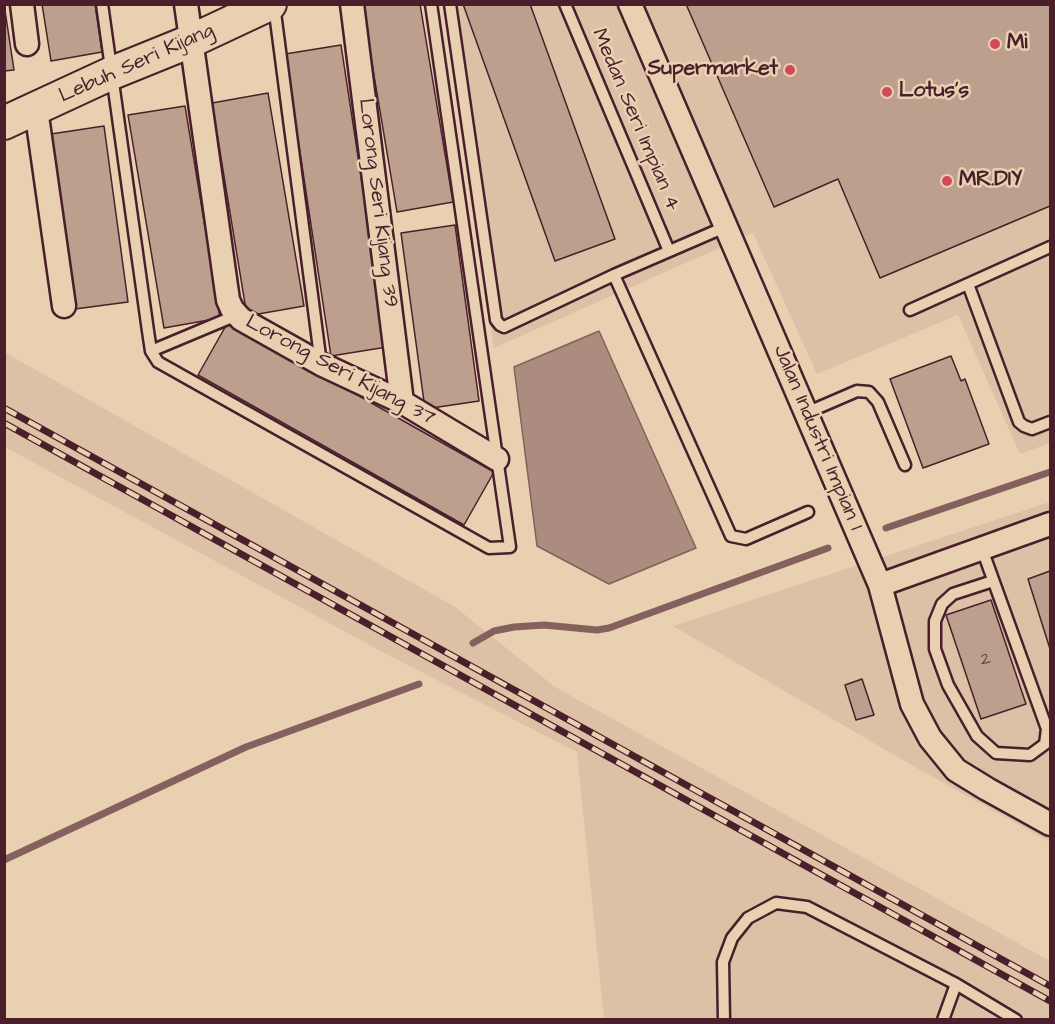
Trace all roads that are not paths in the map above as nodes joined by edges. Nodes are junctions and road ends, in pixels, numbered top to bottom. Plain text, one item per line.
1 (22, 4) edge
2 (102, 4) edge
3 (186, 4) edge
4 (270, 4) edge
5 (274, 4) edge
6 (352, 4) edge
7 (431, 4) edge
8 (450, 4) edge
9 (566, 4) edge
10 (630, 4) edge
11 (191, 41) junction
12 (27, 44) dead end
13 (112, 73) junction
14 (36, 109) junction
15 (4, 123) edge
16 (726, 226) junction
17 (1050, 247) edge
18 (669, 251) junction
19 (614, 275) junction
20 (968, 284) junction
21 (64, 306) dead end
22 (910, 310) dead end
23 (237, 315) junction
24 (151, 351) junction
25 (321, 364) junction
26 (402, 402) junction
27 (806, 413) junction
28 (1050, 422) edge
29 (497, 459) junction
30 (905, 465) dead end
31 (808, 512) dead end
32 (1050, 525) edge
33 (982, 549) junction
34 (993, 581) junction
35 (880, 585) junction
36 (1050, 824) edge
37 (956, 984) junction
38 (1012, 1019) edge
39 (724, 1020) edge
40 (943, 1020) edge

1 - 12 street
2 - 13 lane
3 - 11 street, Lorong Seri Kijang 37
4 - 11 street, Lebuh Seri Kijang
5 - 25 lane
6 - 26 street, Lorong Seri Kijang 39
7 - 29 lane
8 - 19 lane
9 - 18 lane, Medan Seri Impian 4
10 - 16 street, Jalan Industri Impian 1
11 - 13 street, Lebuh Seri Kijang
11 - 23 street, Lorong Seri Kijang 37
13 - 14 street, Lebuh Seri Kijang
13 - 24 lane
14 - 15 street, Lebuh Seri Kijang
14 - 21 street
16 - 18 lane
16 - 27 street, Jalan Industri Impian 1
17 - 20 lane
18 - 19 lane
19 - 31 lane
20 - 22 lane
20 - 28 lane
23 - 24 lane
23 - 25 street, Lorong Seri Kijang 37
24 - 29 lane
25 - 26 street, Lorong Seri Kijang 37
26 - 29 street, Lorong Seri Kijang 37
27 - 30 lane
27 - 35 street, Jalan Industri Impian 1
32 - 33 street
33 - 34 lane
33 - 35 street
34 - 34 lane
35 - 36 street, Jalan Industri Impian 1
37 - 38 lane
37 - 39 lane
37 - 40 lane

